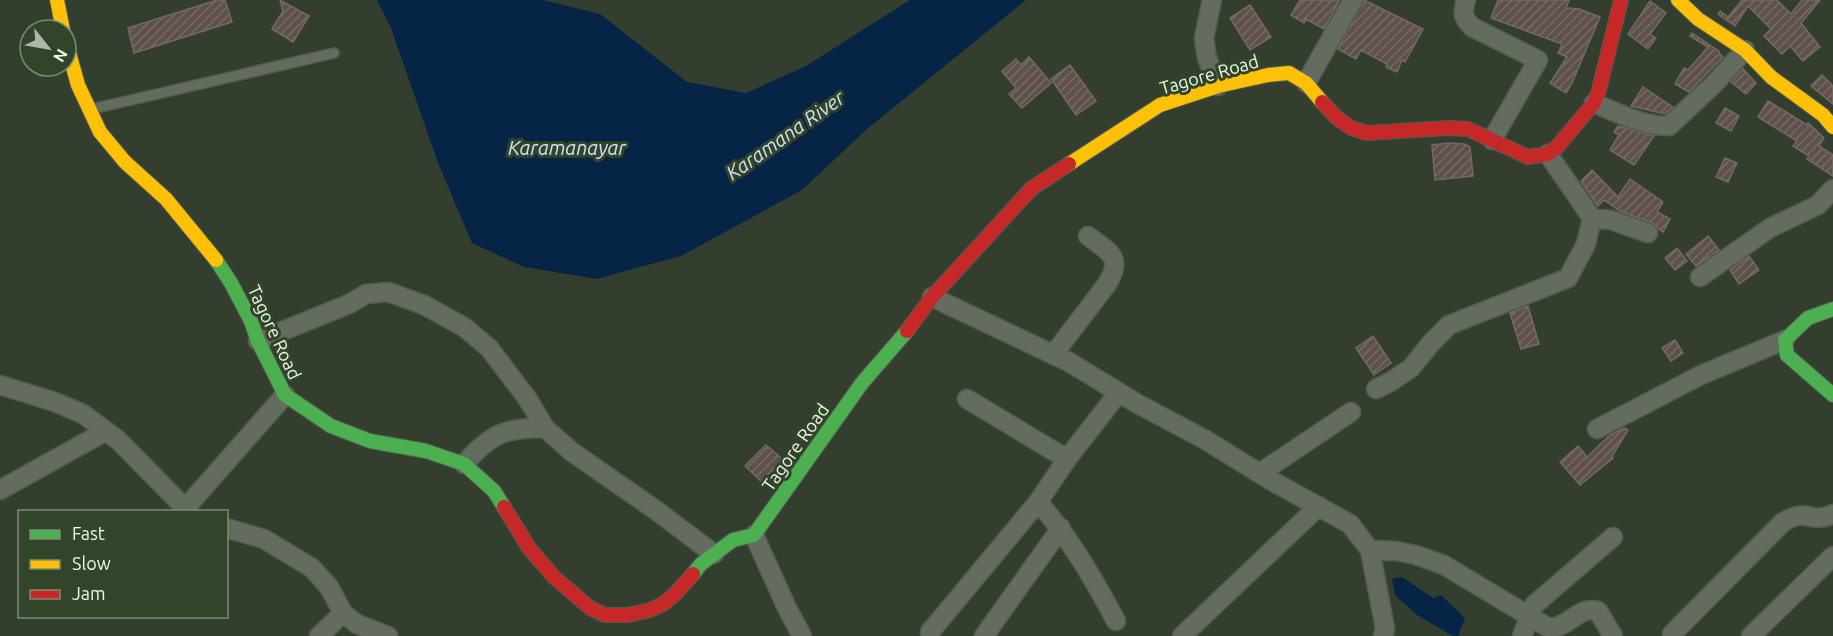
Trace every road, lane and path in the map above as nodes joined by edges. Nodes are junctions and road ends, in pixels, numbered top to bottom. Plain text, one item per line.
1 (57, 0) edge
2 (1212, 0) edge
3 (1353, 0) edge
4 (1466, 0) edge
5 (1621, 0) edge
6 (1678, 0) edge
7 (61, 18) edge
8 (1744, 50) junction
9 (334, 53) dead end
10 (76, 78) edge
11 (1306, 82) junction
12 (1218, 86) junction
13 (1594, 103) junction
14 (90, 109) junction
15 (1833, 127) edge
16 (1492, 140) junction
17 (1548, 154) junction
18 (1833, 189) edge
19 (1592, 218) junction
20 (1648, 233) dead end
21 (1088, 236) dead end
22 (1700, 277) dead end
23 (932, 297) junction
24 (1833, 309) edge
25 (1785, 340) junction
26 (258, 341) junction
27 (1053, 354) junction
28 (0, 385) edge
29 (1376, 389) dead end
30 (1119, 392) junction
31 (285, 395) junction
32 (1833, 395) edge
33 (967, 399) dead end
34 (1351, 412) dead end
35 (545, 428) junction
36 (1597, 429) dead end
37 (106, 431) junction
38 (1067, 459) junction
39 (464, 464) junction
40 (1260, 473) junction
41 (0, 490) edge
42 (1038, 502) junction
43 (1319, 507) junction
44 (185, 510) edge
45 (1833, 514) edge
46 (1061, 528) junction
47 (228, 529) edge
48 (754, 535) junction
49 (1613, 537) dead end
50 (1370, 549) junction
51 (714, 554) junction
52 (1833, 556) edge
53 (344, 613) junction
54 (1529, 616) junction
55 (1116, 621) dead end
56 (930, 632) dead end
57 (1672, 634) dead end
58 (319, 636) edge
59 (388, 636) edge
60 (802, 636) edge
61 (984, 636) edge
62 (1182, 636) edge
63 (1383, 636) edge
64 (1522, 636) edge
65 (1613, 636) edge
66 (1751, 636) edge

1 - 7 street
2 - 12 street
3 - 11 street
4 - 16 street
5 - 13 street
6 - 8 street
8 - 13 street
8 - 15 street
9 - 14 lane
10 - 14 street, Tagore Road
11 - 12 street, Tagore Road
11 - 16 street
12 - 23 street, Tagore Road
13 - 17 street
14 - 26 street, Tagore Road
16 - 17 street
17 - 19 street
18 - 22 street
19 - 20 street
19 - 29 street
21 - 27 street
23 - 27 street
23 - 48 street, Tagore Road
24 - 25 street
25 - 32 street
25 - 36 street
26 - 31 street, Tagore Road
26 - 35 street
27 - 30 street
28 - 37 street
30 - 38 street
30 - 40 street
31 - 39 street, Tagore Road
31 - 44 street
33 - 38 street
34 - 40 street
35 - 39 street
35 - 51 street
37 - 41 street
37 - 44 street
38 - 42 street
39 - 51 street, Tagore Road
40 - 43 street
42 - 46 street
42 - 56 street
43 - 50 street
43 - 62 street
45 - 57 street
46 - 55 street
46 - 61 street
47 - 53 street
48 - 51 street, Tagore Road
48 - 60 street
49 - 54 street
50 - 54 street
50 - 63 street
52 - 66 street
53 - 58 street
53 - 59 street
54 - 64 street
54 - 65 street

